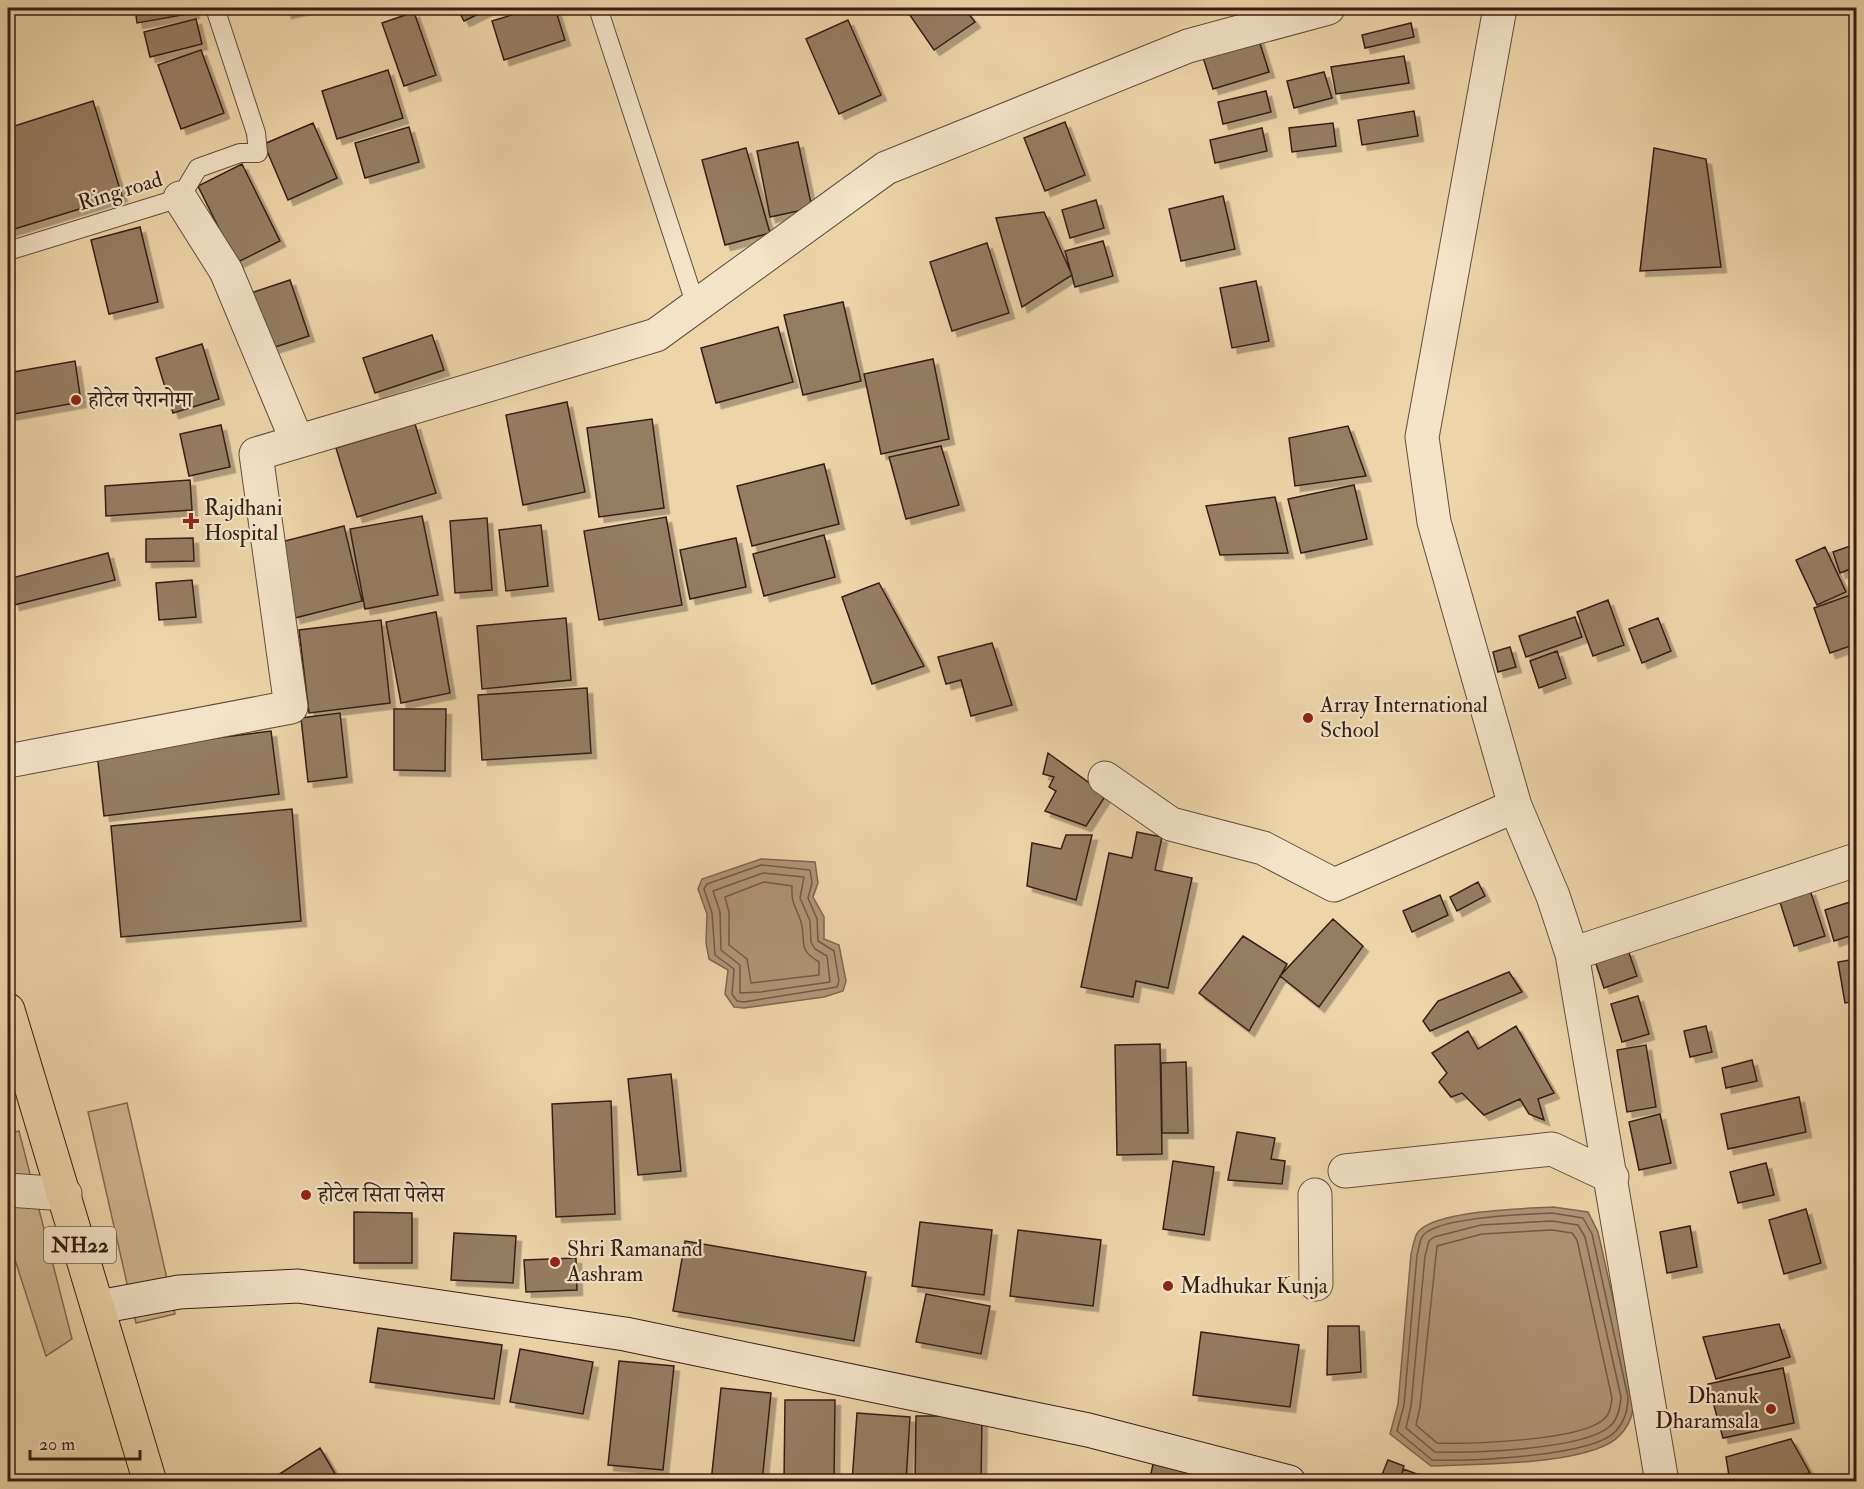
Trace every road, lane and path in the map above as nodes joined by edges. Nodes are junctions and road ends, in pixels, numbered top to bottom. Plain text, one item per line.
1 (215, 8) edge
2 (598, 8) edge
3 (1328, 8) edge
4 (1500, 8) edge
5 (180, 198) junction
6 (8, 251) edge
7 (696, 306) junction
8 (297, 441) junction
9 (8, 761) edge
10 (1105, 778) dead end
11 (1515, 806) junction
12 (1857, 860) edge
13 (1572, 954) junction
14 (8, 1010) edge
15 (1345, 1171) dead end
16 (1612, 1177) junction
17 (8, 1190) edge
18 (65, 1194) junction
19 (1315, 1195) dead end
20 (1316, 1284) dead end
21 (99, 1307) junction
22 (150, 1482) edge
23 (1289, 1482) edge
24 (1662, 1482) edge

1 - 5 lane, Ring road
2 - 7 lane
3 - 7 street
4 - 11 street
5 - 6 lane, Ring road
5 - 8 street
7 - 8 street
8 - 9 street
10 - 11 street
11 - 13 street
12 - 13 street
13 - 16 street
14 - 18 highway, NH22
15 - 16 street
16 - 24 street
17 - 18 street
18 - 21 highway, NH22
19 - 20 street
21 - 22 highway, NH22
21 - 23 street

